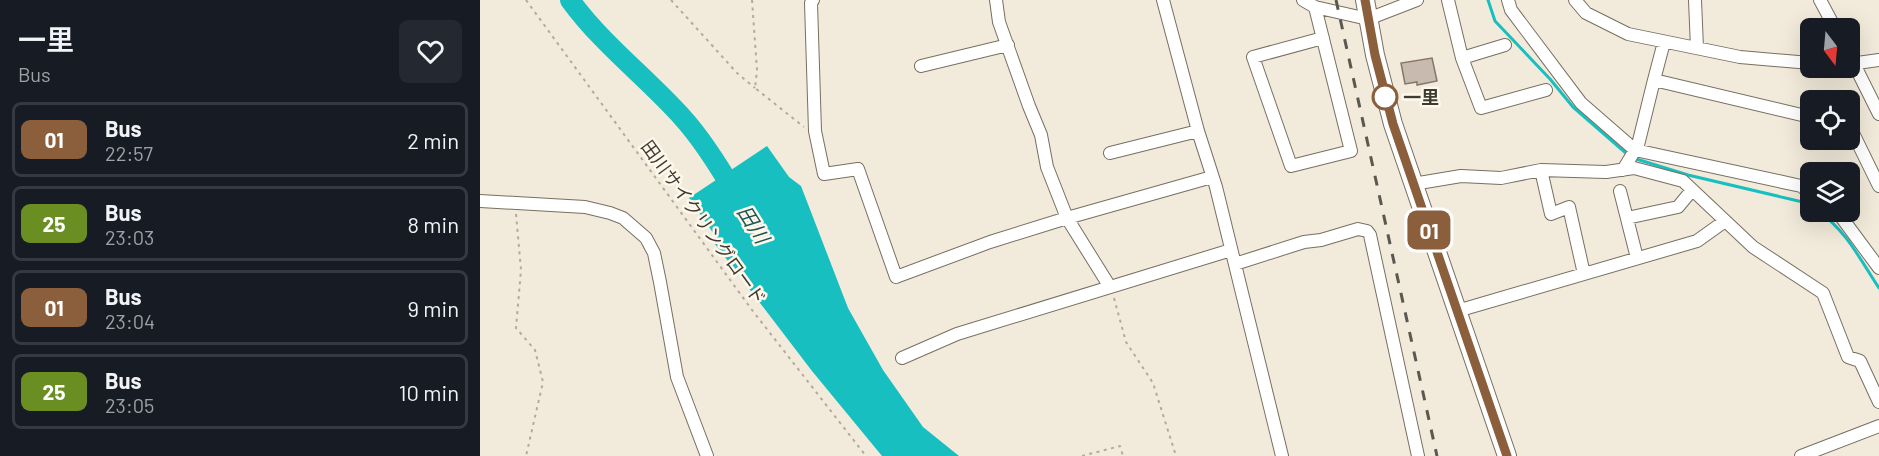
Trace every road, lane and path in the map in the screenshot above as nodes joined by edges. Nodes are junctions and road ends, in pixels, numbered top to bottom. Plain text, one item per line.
1 (526, 0) edge
2 (671, 0) edge
3 (752, 0) edge
4 (813, 0) edge
5 (996, 0) edge
6 (1162, 0) edge
7 (1303, 0) edge
8 (1365, 0) edge
9 (1417, 0) edge
10 (1448, 0) edge
11 (1508, 0) edge
12 (1575, 0) edge
13 (1695, 0) edge
14 (1820, 0) edge
15 (1315, 7) junction
16 (1830, 18) edge
17 (1368, 19) junction
18 (1323, 38) junction
19 (1664, 42) junction
20 (1008, 45) junction
21 (1505, 45) dead end
22 (1697, 48) junction
23 (1462, 58) junction
24 (1879, 60) edge
25 (1860, 61) edge
26 (1800, 62) edge
27 (921, 66) dead end
28 (1860, 78) edge
29 (1654, 80) junction
30 (755, 88) junction
31 (1546, 90) dead end
32 (1879, 114) edge
33 (1800, 115) edge
34 (815, 131) junction
35 (1198, 131) junction
36 (1860, 147) edge
37 (1634, 152) junction
38 (1110, 153) dead end
39 (1625, 168) junction
40 (1541, 170) junction
41 (1212, 177) junction
42 (1413, 184) junction
43 (1800, 186) edge
44 (1879, 186) edge
45 (1692, 190) junction
46 (1620, 191) dead end
47 (480, 201) edge
48 (514, 202) junction
49 (1067, 218) junction
50 (1627, 218) junction
51 (1725, 221) junction
52 (1845, 222) edge
53 (1232, 250) junction
54 (1637, 258) junction
55 (1235, 264) junction
56 (1879, 268) edge
57 (1584, 274) junction
58 (1110, 287) junction
59 (1457, 311) junction
60 (902, 358) dead end
61 (1879, 402) edge
62 (1879, 426) edge
63 (526, 456) edge
64 (707, 456) edge
65 (866, 456) edge
66 (1082, 456) edge
67 (1123, 456) edge
68 (1176, 456) edge
69 (1282, 456) edge
70 (1418, 456) edge
71 (1507, 456) edge
72 (1801, 456) edge

1 - 65 path, 田川サイクリングロード
2 - 30 path
3 - 30 path
4 - 34 street
5 - 20 street
6 - 35 street
7 - 15 street
8 - 17 highway
9 - 17 street
10 - 23 street
11 - 37 street
12 - 19 street
13 - 22 street
14 - 16 street
15 - 17 street
15 - 18 street
17 - 42 highway
18 - 18 street
19 - 22 street
19 - 29 street
20 - 27 street
20 - 49 street
21 - 23 street
22 - 26 street
23 - 31 street
24 - 25 street
28 - 32 street
29 - 33 street
29 - 37 street
30 - 34 path
34 - 49 street
35 - 38 street
35 - 41 street
36 - 44 street
37 - 39 street
37 - 43 street
39 - 40 street
39 - 45 street
40 - 42 street
40 - 57 street
41 - 49 street
41 - 53 street
42 - 59 highway
45 - 50 street
45 - 51 street
46 - 50 street
47 - 48 street
48 - 63 path
48 - 64 street
49 - 58 street
50 - 54 street
51 - 54 street
51 - 61 street
52 - 56 street
53 - 55 street
53 - 58 street
54 - 57 street
55 - 69 street
55 - 70 street
57 - 59 street
58 - 60 street
58 - 68 path
59 - 71 highway
62 - 72 street
66 - 67 path

